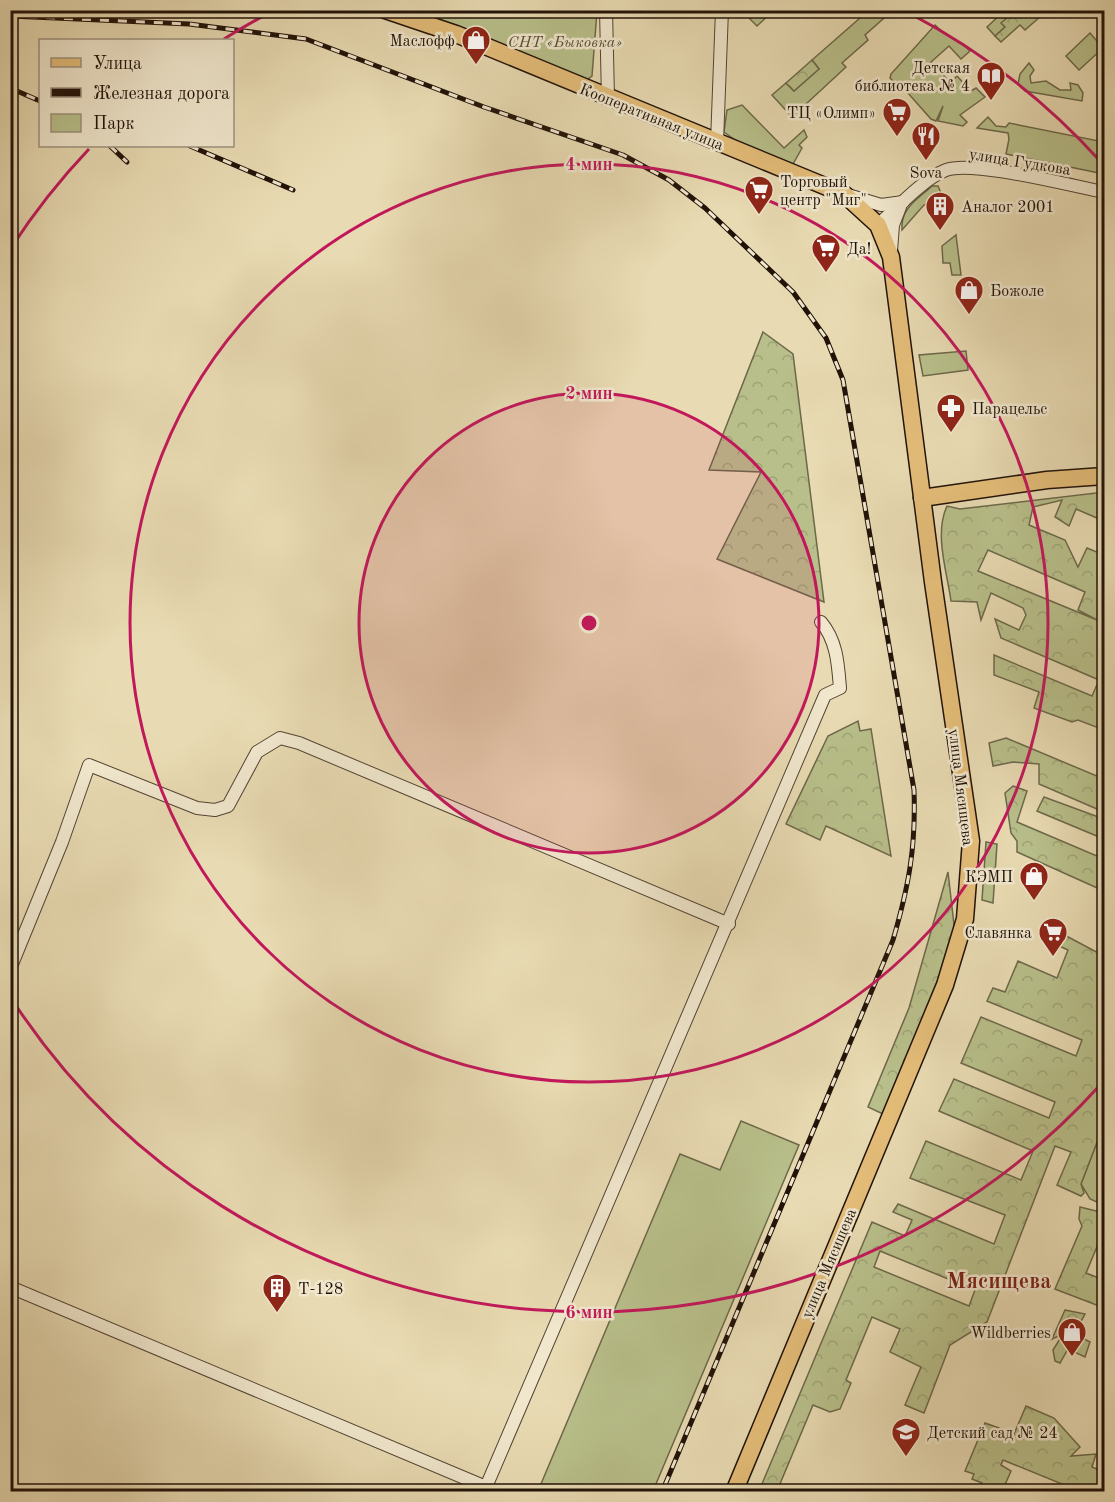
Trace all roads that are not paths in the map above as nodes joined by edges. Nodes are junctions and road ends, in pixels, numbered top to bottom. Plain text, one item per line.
1 (385, 10) edge
2 (722, 10) edge
3 (604, 11) edge
4 (608, 98) junction
5 (717, 142) junction
6 (1104, 192) edge
7 (844, 194) junction
8 (904, 202) junction
9 (878, 225) junction
10 (891, 256) junction
11 (1104, 476) edge
12 (922, 498) junction
13 (821, 621) dead end
14 (729, 924) junction
15 (10, 969) edge
16 (10, 1287) edge
17 (734, 1491) edge

1 - 4 main road, Кооперативная улица
2 - 5 street
3 - 4 street
4 - 5 main road, Кооперативная улица
5 - 7 main road, Кооперативная улица
6 - 8 street, улица Гудкова
7 - 8 street
7 - 9 main road, Кооперативная улица
8 - 9 street, улица Гудкова
8 - 10 street, улица Гудкова
9 - 10 main road, Кооперативная улица
10 - 12 main road, улица Мясищева
11 - 12 main road
12 - 17 main road, улица Мясищева
13 - 14 street
14 - 15 street
14 - 16 street

